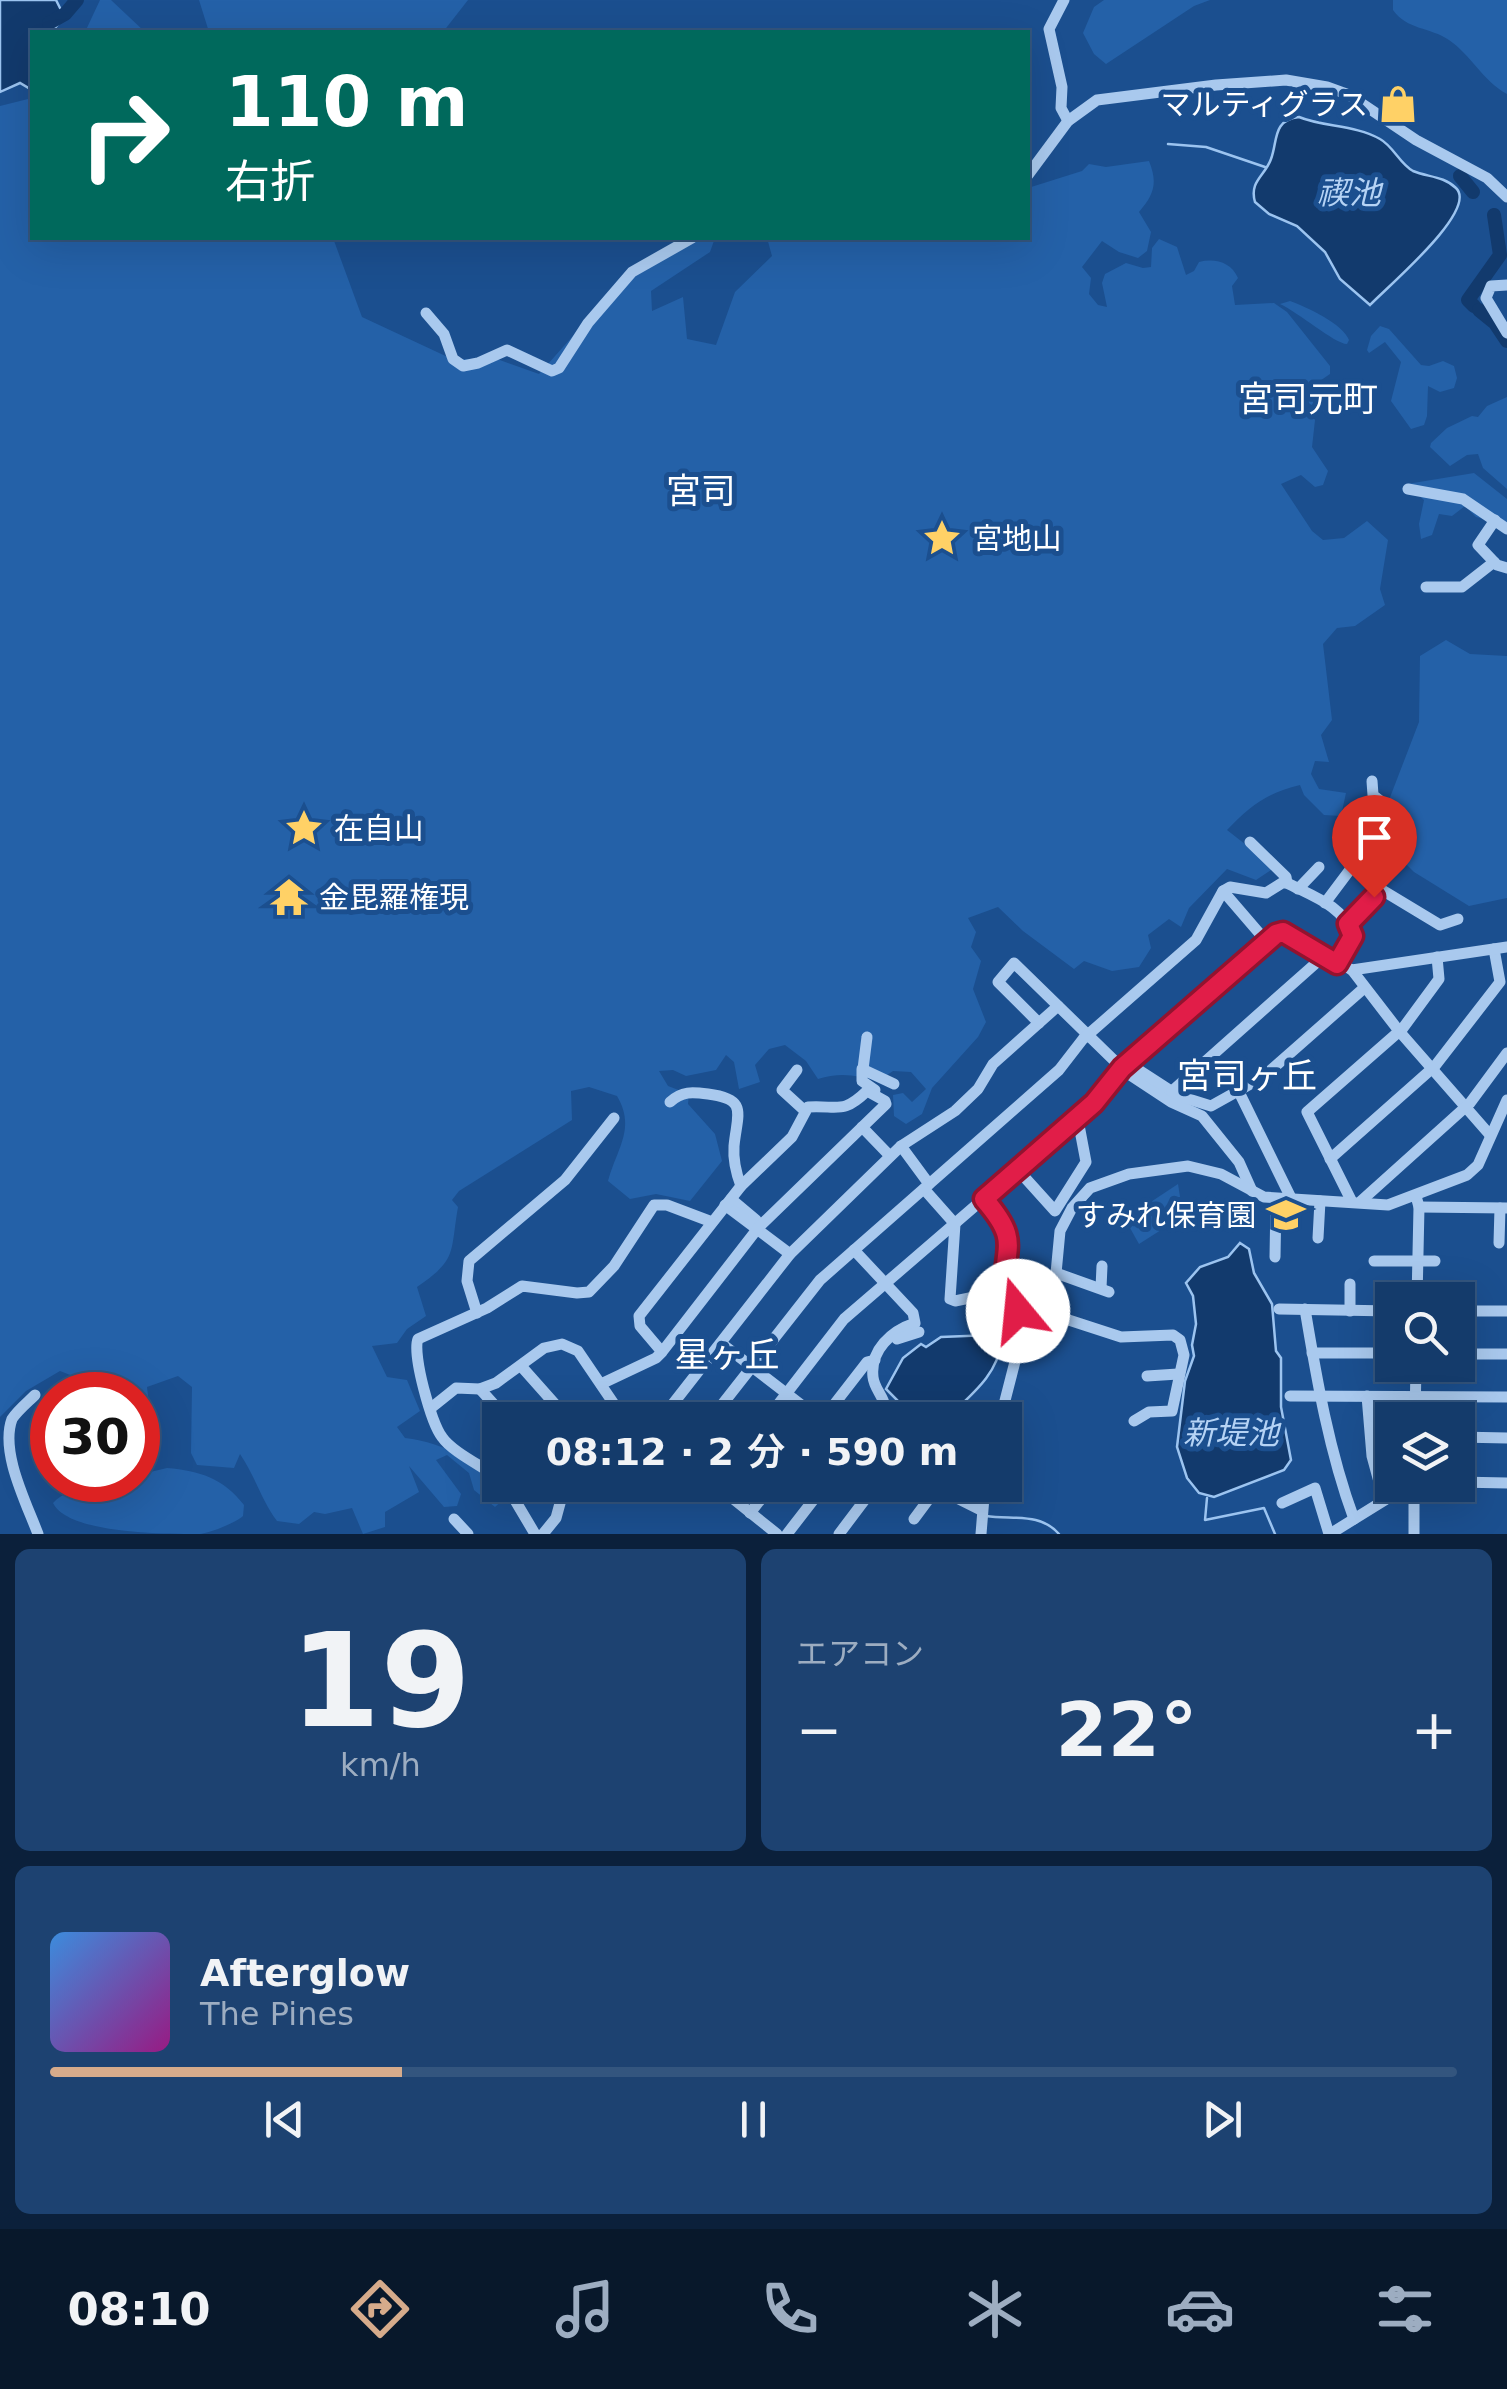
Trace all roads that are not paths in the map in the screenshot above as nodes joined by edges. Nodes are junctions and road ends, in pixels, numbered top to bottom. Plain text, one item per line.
1 (1064, 0) edge
2 (1068, 121) junction
3 (1030, 172) edge
4 (1507, 196) edge
5 (688, 240) edge
6 (1507, 285) edge
7 (426, 313) dead end
8 (1507, 332) edge
9 (1408, 489) dead end
10 (1494, 520) junction
11 (1507, 529) edge
12 (1494, 562) junction
13 (1507, 568) edge
14 (1426, 587) dead end
15 (1372, 781) dead end
16 (1250, 842) dead end
17 (1319, 867) dead end
18 (1293, 886) junction
19 (1222, 891) junction
20 (1325, 902) junction
21 (1458, 919) dead end
22 (1348, 924) junction
23 (1266, 941) junction
24 (1501, 948) edge
25 (1324, 956) junction
26 (1436, 958) junction
27 (1337, 964) junction
28 (1352, 970) junction
29 (1363, 989) junction
30 (1058, 1006) junction
31 (1039, 1023) junction
32 (1398, 1031) junction
33 (1088, 1034) junction
34 (867, 1037) dead end
35 (1507, 1053) edge
36 (1125, 1066) junction
37 (863, 1068) junction
38 (1432, 1069) junction
39 (797, 1070) dead end
40 (894, 1084) dead end
41 (1172, 1092) junction
42 (1239, 1092) junction
43 (1507, 1100) edge
44 (670, 1102) dead end
45 (885, 1102) junction
46 (1466, 1106) junction
47 (805, 1111) junction
48 (614, 1118) dead end
49 (1074, 1120) junction
50 (862, 1127) junction
51 (1498, 1127) edge
52 (900, 1146) junction
53 (890, 1156) junction
54 (1330, 1159) junction
55 (1018, 1170) junction
56 (741, 1186) junction
57 (927, 1186) junction
58 (1252, 1192) junction
59 (984, 1199) junction
60 (1276, 1199) junction
61 (1292, 1200) junction
62 (1320, 1201) junction
63 (728, 1202) junction
64 (1356, 1202) junction
65 (1418, 1202) junction
66 (1503, 1208) edge
67 (712, 1222) junction
68 (955, 1224) junction
69 (758, 1228) junction
70 (1318, 1238) dead end
71 (1499, 1243) dead end
72 (854, 1250) junction
73 (790, 1254) junction
74 (1276, 1257) dead end
75 (1374, 1261) dead end
76 (1418, 1261) junction
77 (1435, 1261) dead end
78 (1102, 1266) dead end
79 (1056, 1273) junction
80 (1417, 1282) edge
81 (884, 1283) junction
82 (1350, 1284) dead end
83 (1003, 1292) junction
84 (1279, 1309) dead end
85 (1305, 1310) junction
86 (1350, 1311) junction
87 (1375, 1311) edge
88 (1475, 1311) edge
89 (1507, 1311) edge
90 (477, 1312) junction
91 (1049, 1314) junction
92 (918, 1332) dead end
93 (987, 1332) dead end
94 (721, 1342) junction
95 (884, 1343) junction
96 (1020, 1346) junction
97 (662, 1352) junction
98 (1312, 1353) junction
99 (1375, 1353) edge
100 (1475, 1354) edge
101 (1507, 1354) edge
102 (875, 1360) junction
103 (521, 1366) junction
104 (752, 1366) junction
105 (1178, 1374) junction
106 (1147, 1376) dead end
107 (1416, 1382) edge
108 (601, 1384) junction
109 (480, 1388) junction
110 (787, 1394) junction
111 (1290, 1396) dead end
112 (1319, 1396) junction
113 (1367, 1396) junction
114 (1416, 1397) junction
115 (1507, 1397) edge
116 (30, 1400) edge
117 (492, 1402) edge
118 (554, 1402) edge
119 (613, 1402) edge
120 (674, 1402) edge
121 (724, 1402) edge
122 (781, 1402) edge
123 (798, 1402) edge
124 (836, 1402) edge
125 (884, 1402) edge
126 (1005, 1402) edge
127 (1416, 1402) edge
128 (431, 1408) junction
129 (1134, 1421) dead end
130 (1475, 1438) edge
131 (1507, 1438) edge
132 (482, 1467) edge
133 (1375, 1467) edge
134 (1475, 1482) edge
135 (1507, 1483) edge
136 (516, 1502) edge
137 (560, 1502) edge
138 (737, 1502) edge
139 (758, 1502) edge
140 (811, 1502) edge
141 (863, 1502) edge
142 (924, 1502) edge
143 (965, 1502) edge
144 (982, 1502) edge
145 (1381, 1502) edge
146 (1413, 1502) edge
147 (1282, 1504) dead end
148 (981, 1510) junction
149 (750, 1512) junction
150 (454, 1519) dead end
151 (914, 1519) dead end
152 (1354, 1519) junction
153 (38, 1534) edge
154 (468, 1534) edge
155 (535, 1534) edge
156 (543, 1534) edge
157 (778, 1534) edge
158 (787, 1534) edge
159 (839, 1534) edge
160 (981, 1534) edge
161 (1329, 1534) edge
162 (1414, 1534) edge

1 - 2 street
2 - 3 street
2 - 4 street
5 - 7 street
6 - 8 street
9 - 10 street
10 - 11 street
10 - 12 street
12 - 13 street
12 - 14 street
15 - 20 street
16 - 18 street
17 - 18 street
18 - 19 street
18 - 20 street
19 - 23 street
19 - 33 street
20 - 22 street
21 - 22 street
22 - 27 street
23 - 25 street
23 - 36 street
24 - 26 street
24 - 38 street
25 - 27 street
25 - 41 street
26 - 28 street
26 - 32 street
27 - 28 street
28 - 29 street
29 - 32 street
29 - 42 street
30 - 31 street
30 - 31 street
30 - 33 street
31 - 52 street
32 - 38 street
32 - 54 street
33 - 36 street
33 - 57 street
34 - 37 street
35 - 46 street
36 - 41 street
36 - 49 street
36 - 58 street
37 - 40 street
37 - 45 street
38 - 46 street
38 - 54 street
39 - 47 street
41 - 42 street
42 - 61 street
43 - 51 street
44 - 56 street
45 - 47 street
45 - 50 street
46 - 51 street
46 - 64 street
47 - 56 street
48 - 90 street
49 - 55 street
49 - 55 street
50 - 53 street
50 - 69 street
51 - 65 street
52 - 53 street
52 - 57 street
53 - 73 street
54 - 64 street
55 - 59 street
56 - 63 street
57 - 68 street
57 - 72 street
58 - 60 street
58 - 79 street
59 - 68 street
59 - 83 street
60 - 61 street
60 - 74 street
61 - 62 street
62 - 64 street
62 - 70 street
63 - 67 street
63 - 69 street
64 - 65 street
65 - 66 street
65 - 76 street
66 - 71 street
67 - 90 street
67 - 97 street
68 - 81 street
68 - 83 street
69 - 73 street
69 - 97 street
72 - 81 street
72 - 104 street
73 - 94 street
75 - 76 street
76 - 77 street
76 - 80 street
78 - 79 street
79 - 91 street
81 - 95 street
81 - 110 street
82 - 86 street
83 - 91 street
84 - 85 street
85 - 86 street
85 - 98 street
86 - 87 street
88 - 89 street
90 - 128 street
91 - 96 street
91 - 105 street
92 - 95 street
93 - 96 street
94 - 104 street
94 - 120 street
95 - 102 street
96 - 126 street
97 - 108 street
98 - 99 street
98 - 112 street
100 - 101 street
102 - 124 street
102 - 125 street
103 - 108 street
103 - 109 street
103 - 118 street
104 - 110 street
104 - 121 street
105 - 106 street
105 - 129 street
107 - 114 street
108 - 119 street
109 - 117 street
109 - 128 street
110 - 122 street
110 - 123 street
111 - 112 street
112 - 113 street
112 - 152 street
113 - 114 street
113 - 133 street
114 - 115 street
114 - 127 street
116 - 153 street
128 - 132 street
130 - 131 street
134 - 135 street
136 - 155 street
137 - 156 street
138 - 149 street
139 - 149 street
140 - 158 street
141 - 159 street
142 - 151 street
143 - 148 street
144 - 148 street
145 - 152 street
146 - 162 street
147 - 161 street
148 - 160 street
149 - 157 street
150 - 154 street
152 - 161 street

